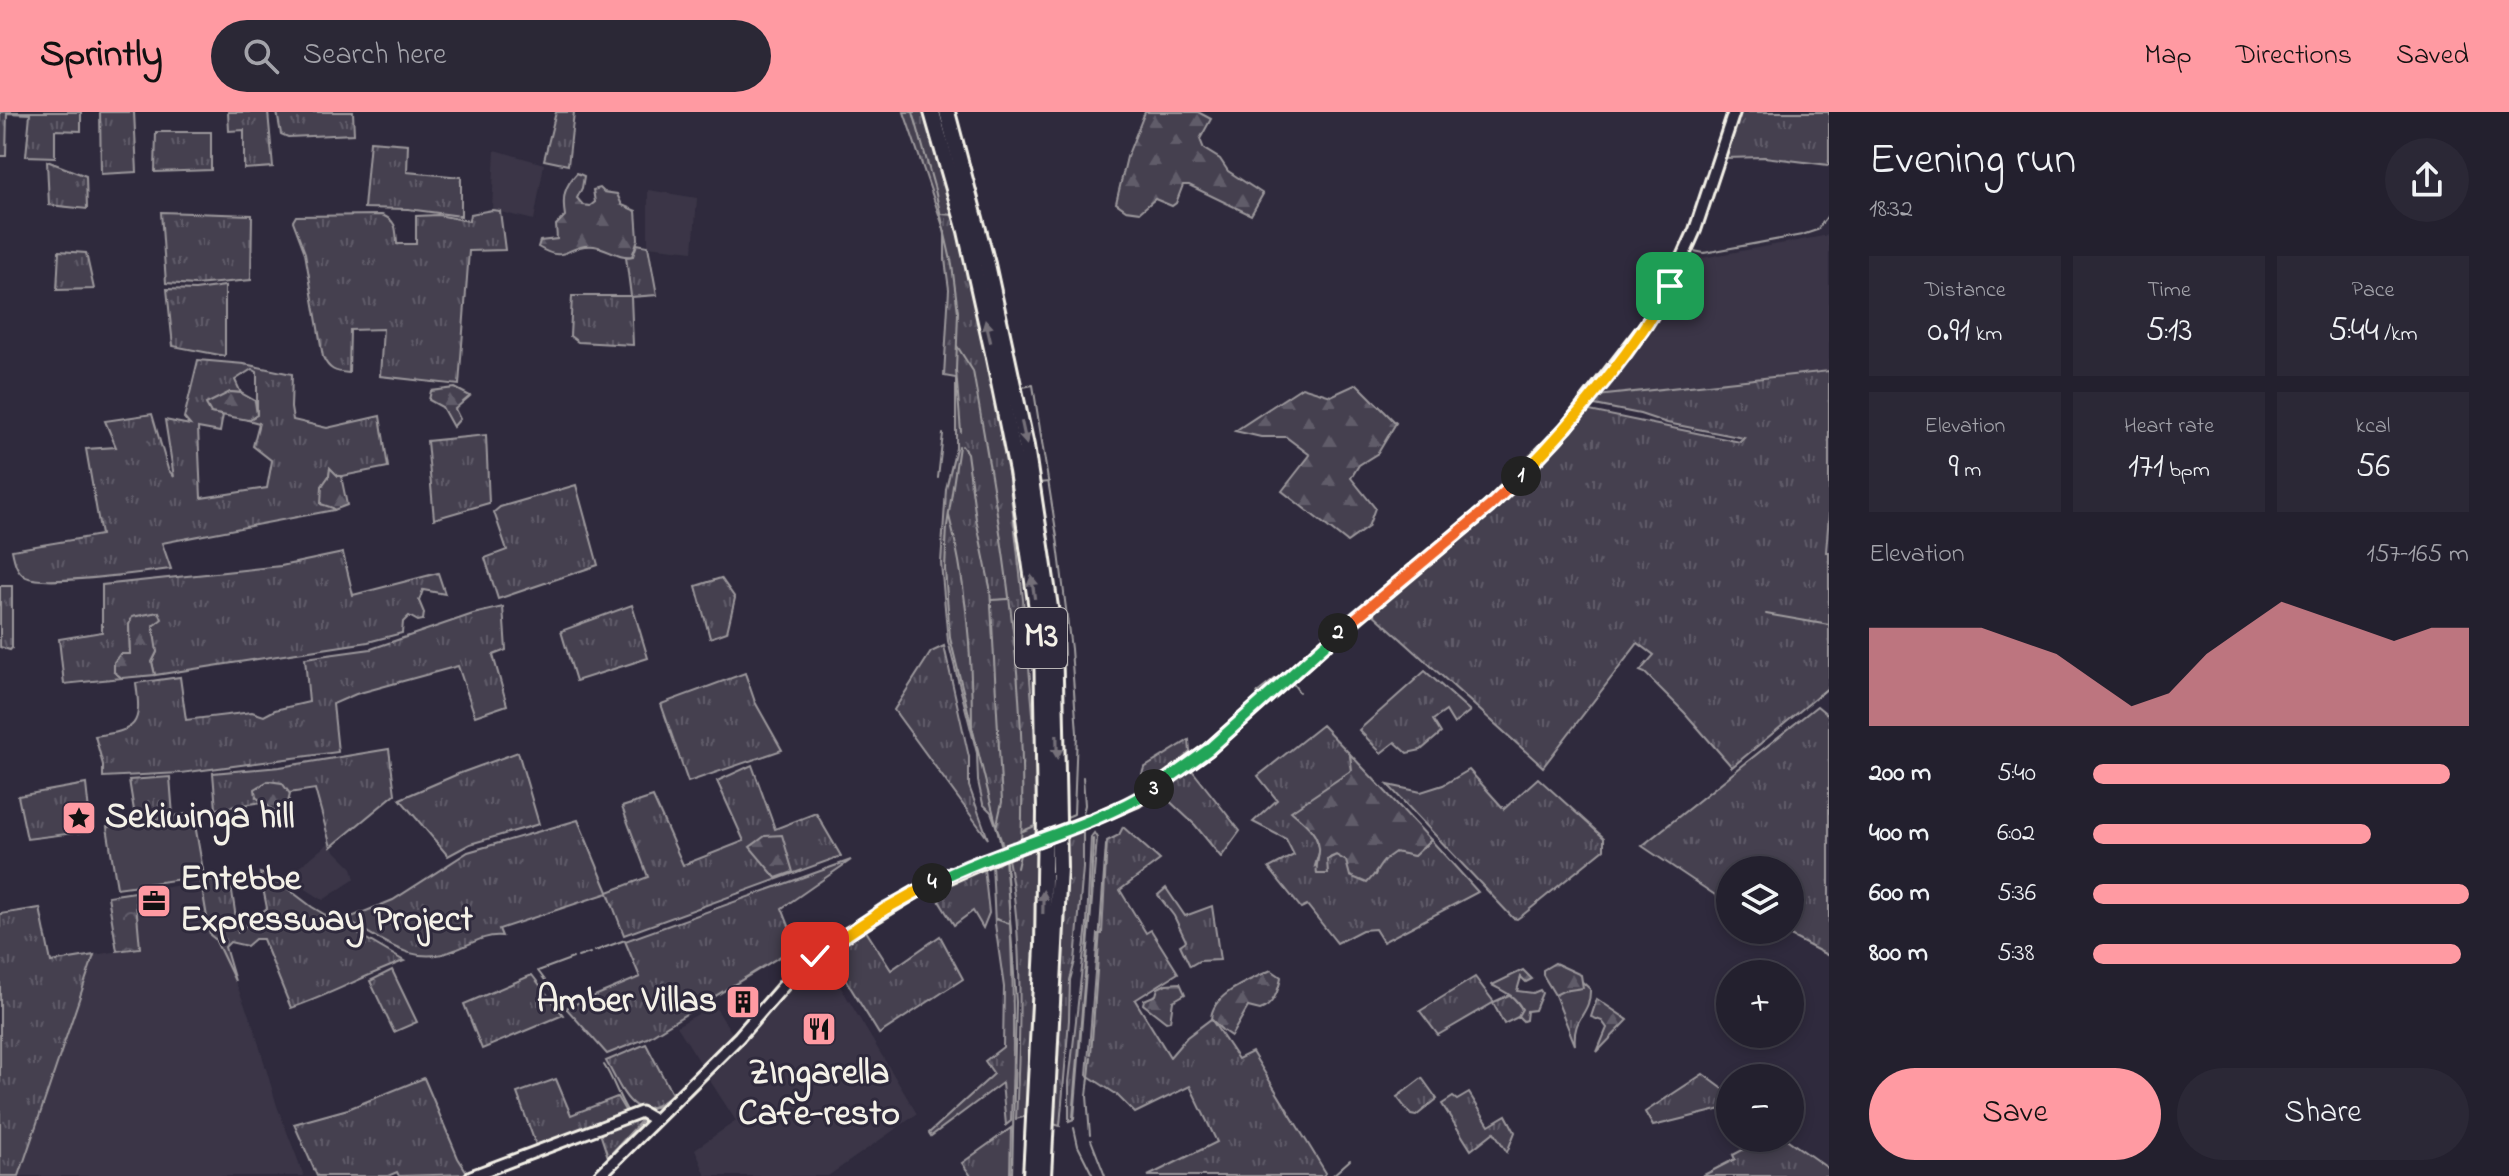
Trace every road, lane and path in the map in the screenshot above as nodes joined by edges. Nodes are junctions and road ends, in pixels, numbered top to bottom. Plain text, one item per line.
1 (932, 112) edge
2 (947, 112) edge
3 (1734, 112) edge
4 (653, 1119) junction
5 (471, 1176) edge
6 (599, 1176) edge
7 (1031, 1176) edge
8 (1043, 1176) edge

7 -> 1 highway, M3
2 -> 8 highway, M3
3 - 4 main road, bridge
4 - 5 street
4 - 6 main road

